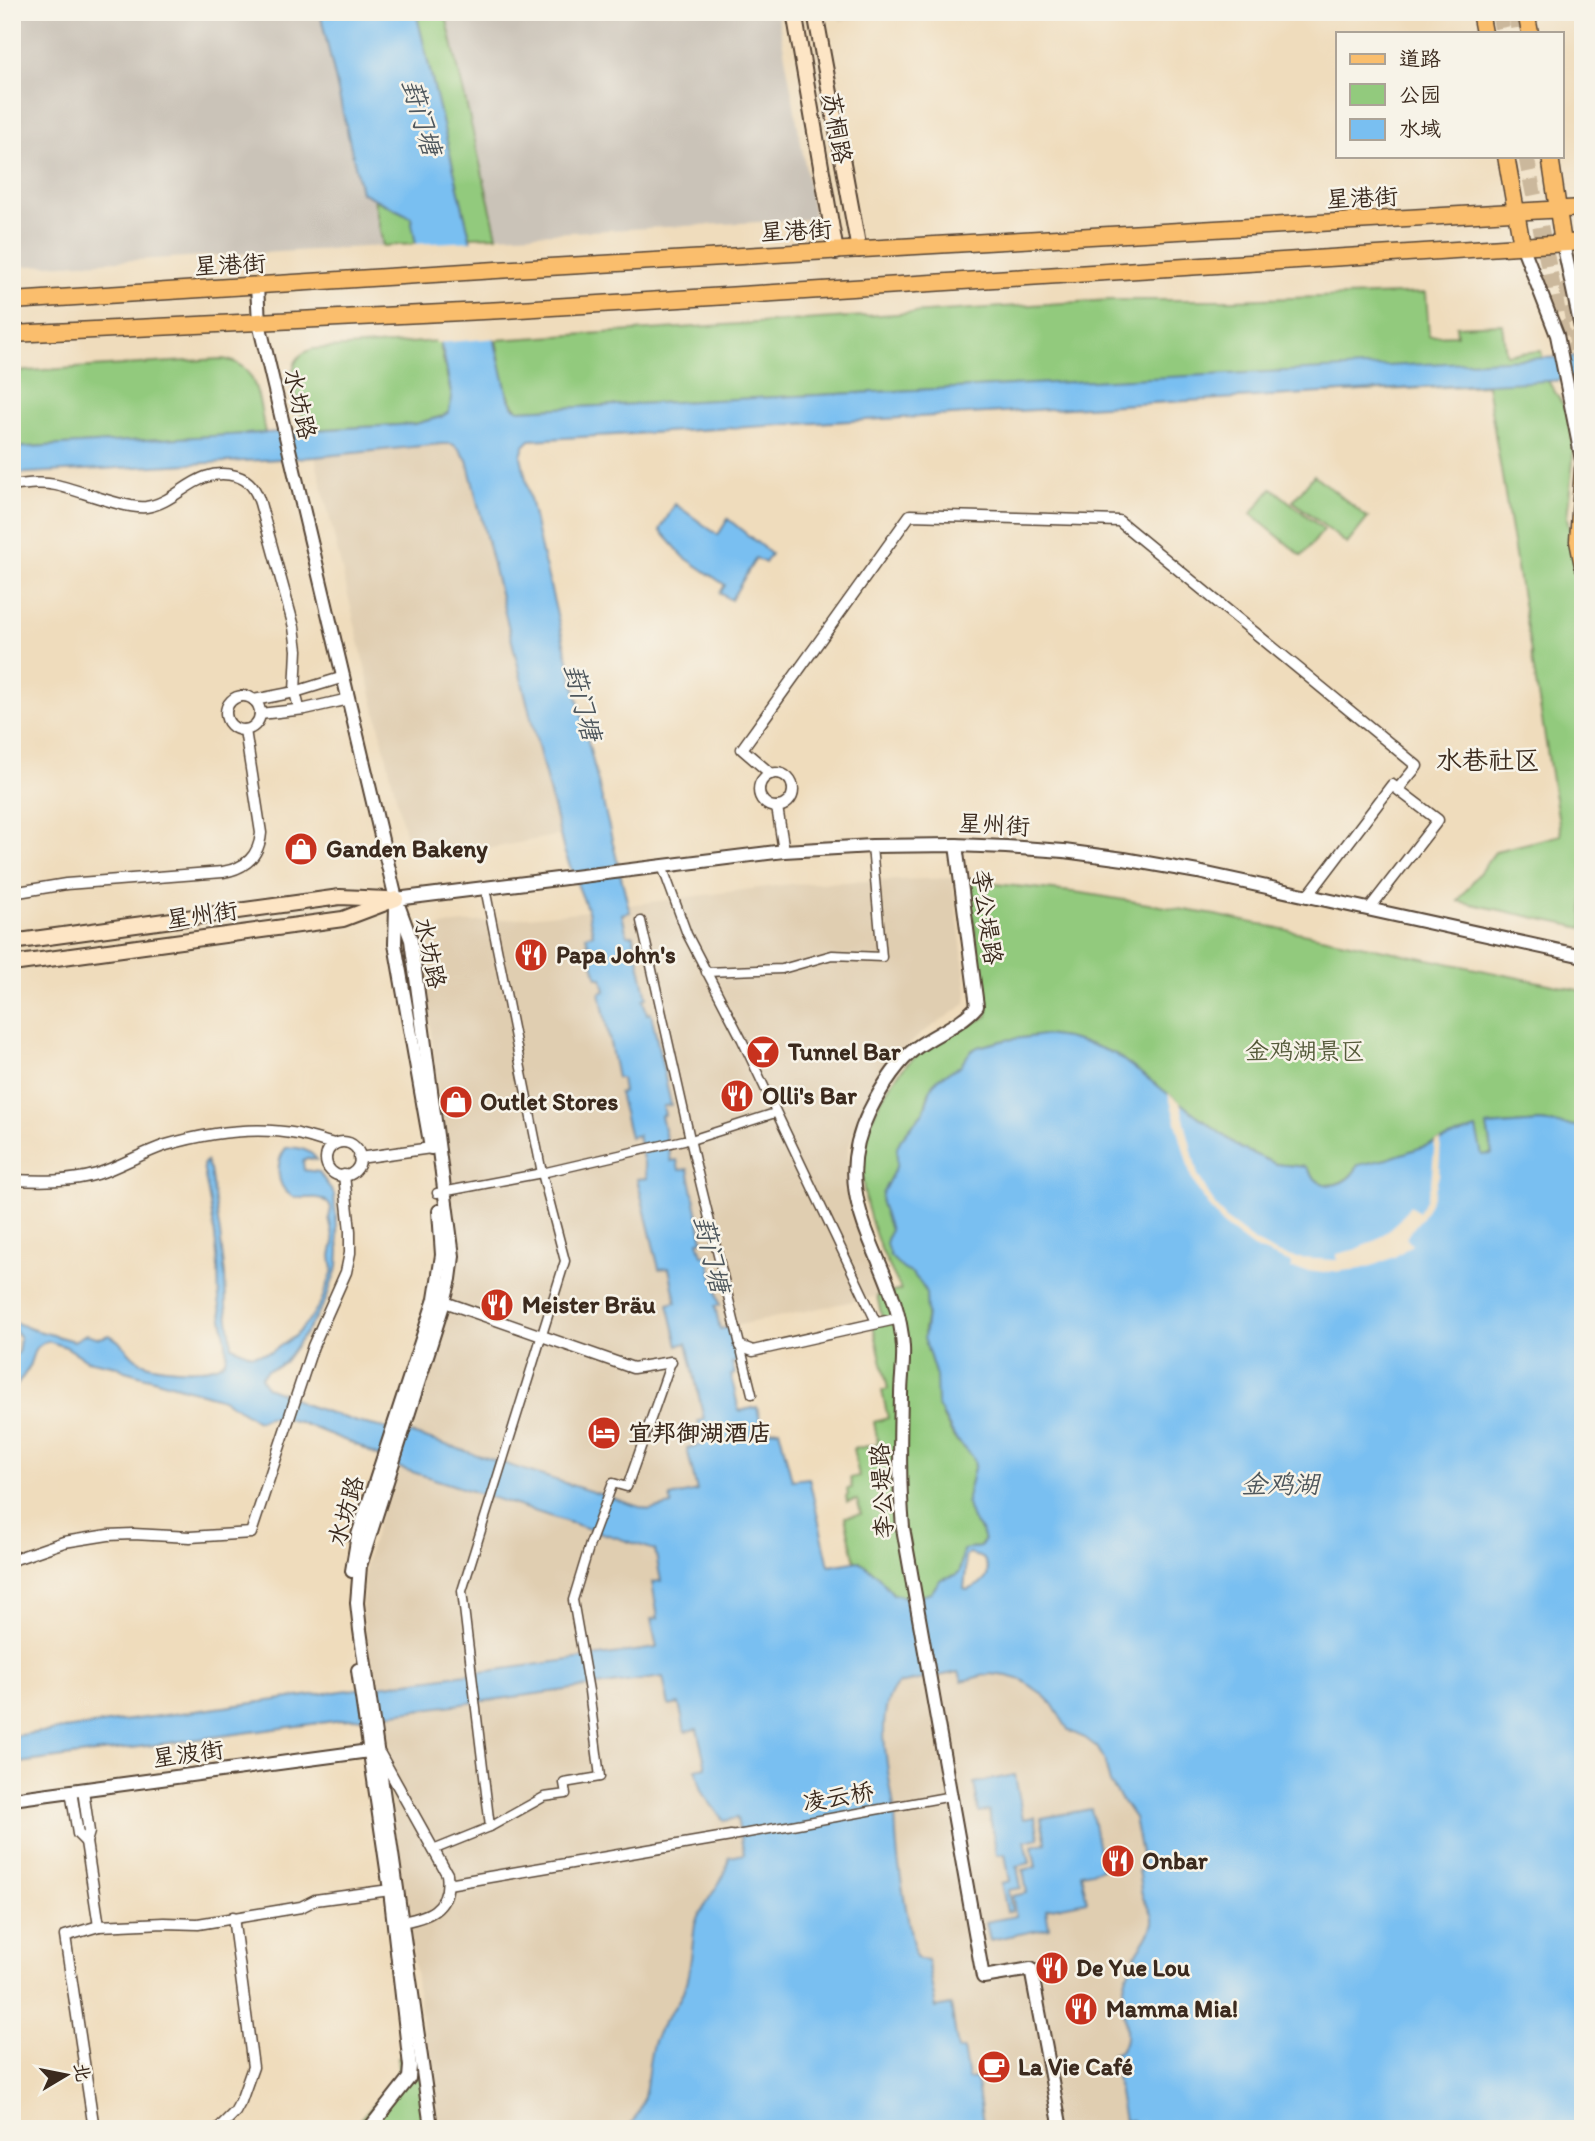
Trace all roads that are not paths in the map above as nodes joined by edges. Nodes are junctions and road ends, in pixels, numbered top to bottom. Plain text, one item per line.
1 (794, 12) edge
2 (816, 12) edge
3 (1480, 12) edge
4 (1526, 12) edge
5 (1484, 32) edge
6 (1530, 32) edge
7 (1506, 158) edge
8 (1550, 158) edge
9 (1583, 208) edge
10 (1558, 209) junction
11 (1517, 211) junction
12 (852, 213) junction
13 (830, 217) junction
14 (1583, 242) edge
15 (1563, 243) junction
16 (1522, 245) junction
17 (859, 250) junction
18 (836, 252) junction
19 (257, 286) junction
20 (12, 301) edge
21 (259, 323) junction
22 (12, 334) edge
23 (1582, 334) edge
24 (1583, 467) edge
25 (12, 485) edge
26 (1583, 566) edge
27 (344, 677) junction
28 (295, 692) junction
29 (349, 699) junction
30 (254, 700) junction
31 (299, 708) junction
32 (260, 715) junction
33 (246, 730) junction
34 (771, 774) junction
35 (1398, 789) junction
36 (777, 807) junction
37 (956, 845) junction
38 (872, 846) junction
39 (784, 851) junction
40 (662, 866) junction
41 (485, 888) junction
42 (12, 893) edge
43 (1307, 897) junction
44 (396, 899) junction
45 (1369, 909) junction
46 (641, 921) dead end
47 (12, 942) edge
48 (1583, 956) edge
49 (12, 964) edge
50 (706, 972) junction
51 (775, 1113) junction
52 (687, 1140) junction
53 (334, 1144) junction
54 (431, 1148) junction
55 (359, 1158) junction
56 (542, 1173) junction
57 (344, 1175) junction
58 (12, 1180) edge
59 (441, 1192) junction
60 (440, 1301) junction
61 (900, 1318) junction
62 (877, 1324) junction
63 (542, 1335) junction
64 (740, 1346) junction
65 (671, 1362) joint
66 (752, 1394) dead end
67 (12, 1560) edge
68 (373, 1750) junction
69 (77, 1790) junction
70 (952, 1796) junction
71 (12, 1799) edge
72 (490, 1827) junction
73 (731, 1836) joint
74 (433, 1850) junction
75 (448, 1884) junction
76 (390, 1890) junction
77 (233, 1917) junction
78 (398, 1923) junction
79 (99, 1926) junction
80 (94, 2129) edge
81 (218, 2129) edge
82 (369, 2129) edge
83 (429, 2129) edge
84 (1061, 2129) edge

1 - 13 main road, 苏桐路
2 - 12 main road, 苏桐路
3 - 5 main road
4 - 6 main road
7 - 11 main road
8 - 10 main road
9 - 10 main road, 星港街
10 - 11 main road, 星港街
10 - 15 main road
11 - 16 main road
11 - 17 main road, 星港街
12 - 13 main road
12 - 17 main road, 苏桐路
13 - 18 main road, 苏桐路
14 - 15 main road
15 - 16 main road
15 - 23 street
16 - 21 main road
16 - 24 street
17 - 18 main road, 星港街
18 - 19 main road, 星港街
19 - 20 main road, 星港街
19 - 21 street, 水坊路
21 - 22 main road
21 - 27 street, 水坊路
24 - 26 main road
25 - 28 street
27 - 28 street
27 - 29 street, 水坊路
28 - 30 street
28 - 31 street
29 - 31 street
29 - 44 street, 水坊路
30 - 32 street
30 - 33 street
31 - 32 street
32 - 33 street
33 - 42 street
34 - 35 street
34 - 36 street
34 - 36 street
35 - 43 street
35 - 45 street
36 - 39 street
37 - 38 street, 星州街
37 - 43 street, 星州街
37 - 61 street, 李公堤路
38 - 39 street, 星州街
38 - 50 street
39 - 40 street, 星州街
40 - 41 street, 星州街
40 - 50 street
41 - 44 street, 星州街
41 - 56 street
43 - 45 street, 星州街
44 - 47 main road, 星州街
44 - 49 main road, 星州街
44 - 54 street, 水坊路
44 - 59 street, 水坊路
45 - 48 street, 星州街
46 - 52 street
50 - 51 street
51 - 52 street
51 - 62 street
52 - 56 street
52 - 64 street
53 - 55 street
53 - 57 street
53 - 58 street
54 - 55 street
54 - 59 street, 水坊路
55 - 57 street
56 - 59 street
56 - 63 street
57 - 67 street
59 - 60 street, 水坊路
60 - 63 street
60 - 68 street, 水坊路
61 - 62 street
61 - 70 street, 李公堤路
62 - 64 street
63 - 65 street
63 - 72 street
64 - 66 street
65 - 72 street
68 - 69 street, 星波街
68 - 74 street
68 - 76 street, 水坊路
68 - 78 street, 水坊路
69 - 71 street, 星波街
69 - 79 street
70 - 73 street, 凌云桥
70 - 84 street, 李公堤路
72 - 74 street
73 - 75 street
74 - 75 street
75 - 78 street
76 - 77 street
76 - 78 street, 水坊路
77 - 79 street
77 - 81 street
78 - 82 street, 水坊路
78 - 83 street, 水坊路
79 - 80 street

